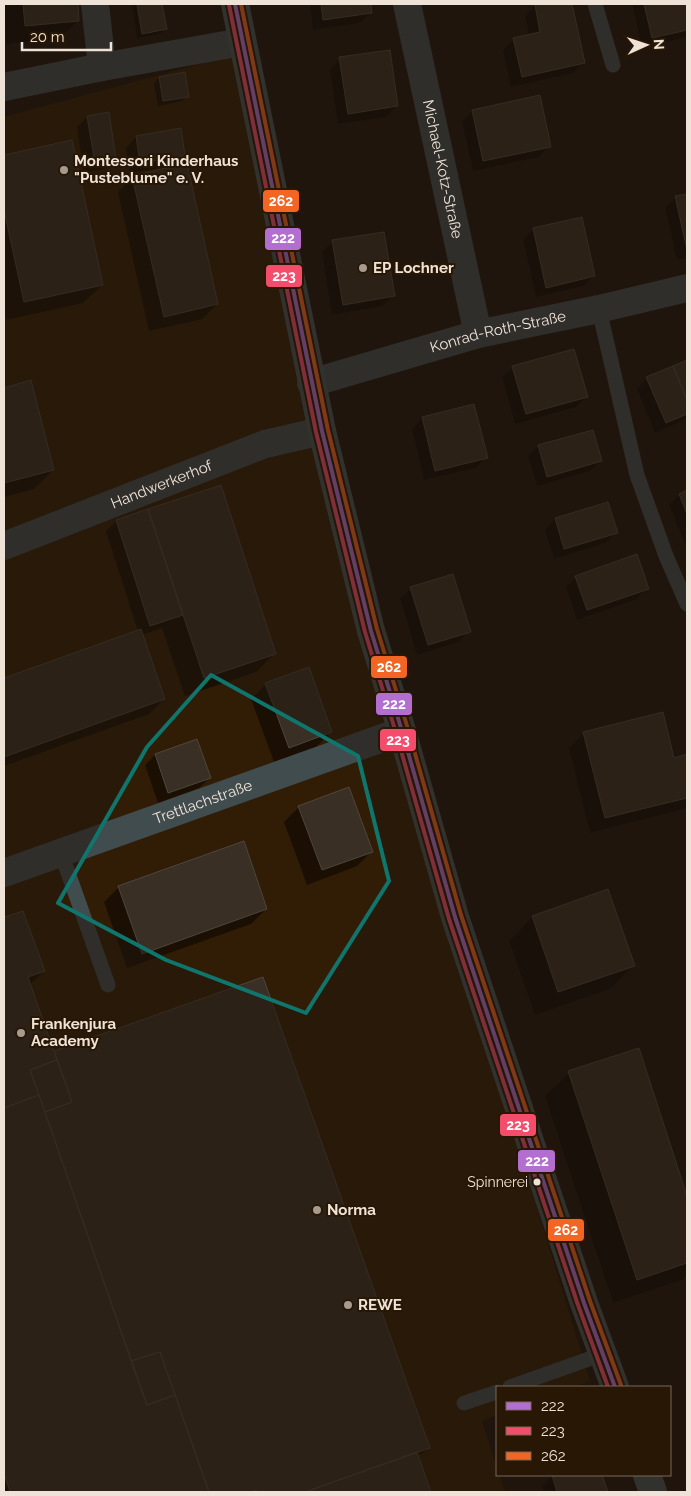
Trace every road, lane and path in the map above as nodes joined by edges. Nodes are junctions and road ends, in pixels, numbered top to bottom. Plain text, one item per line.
1 (95, 4) edge
2 (235, 4) edge
3 (409, 4) edge
4 (595, 4) edge
5 (242, 42) junction
6 (613, 65) dead end
7 (102, 67) junction
8 (4, 87) edge
9 (687, 288) edge
10 (599, 309) junction
11 (478, 334) junction
12 (311, 383) junction
13 (322, 431) junction
14 (4, 546) edge
15 (687, 604) edge
16 (402, 731) junction
17 (61, 853) junction
18 (4, 873) edge
19 (108, 986) dead end
20 (603, 1354) junction
21 (513, 1386) edge
22 (615, 1386) edge
23 (496, 1392) edge
24 (464, 1403) dead end
25 (647, 1476) edge
26 (654, 1492) edge

1 - 7 street
2 - 5 main road
3 - 11 street, Michael-Kotz-Straße
4 - 6 lane
5 - 7 street
5 - 12 main road
7 - 8 street
9 - 10 street, Konrad-Roth-Straße
10 - 11 street, Konrad-Roth-Straße
10 - 15 lane
11 - 12 street, Konrad-Roth-Straße
12 - 13 main road
13 - 14 street, Handwerkerhof
13 - 16 main road
16 - 17 street, Trettlachstraße
16 - 20 main road
17 - 18 street, Trettlachstraße
17 - 19 lane
20 - 21 lane
20 - 22 main road
23 - 24 lane
25 - 26 main road

